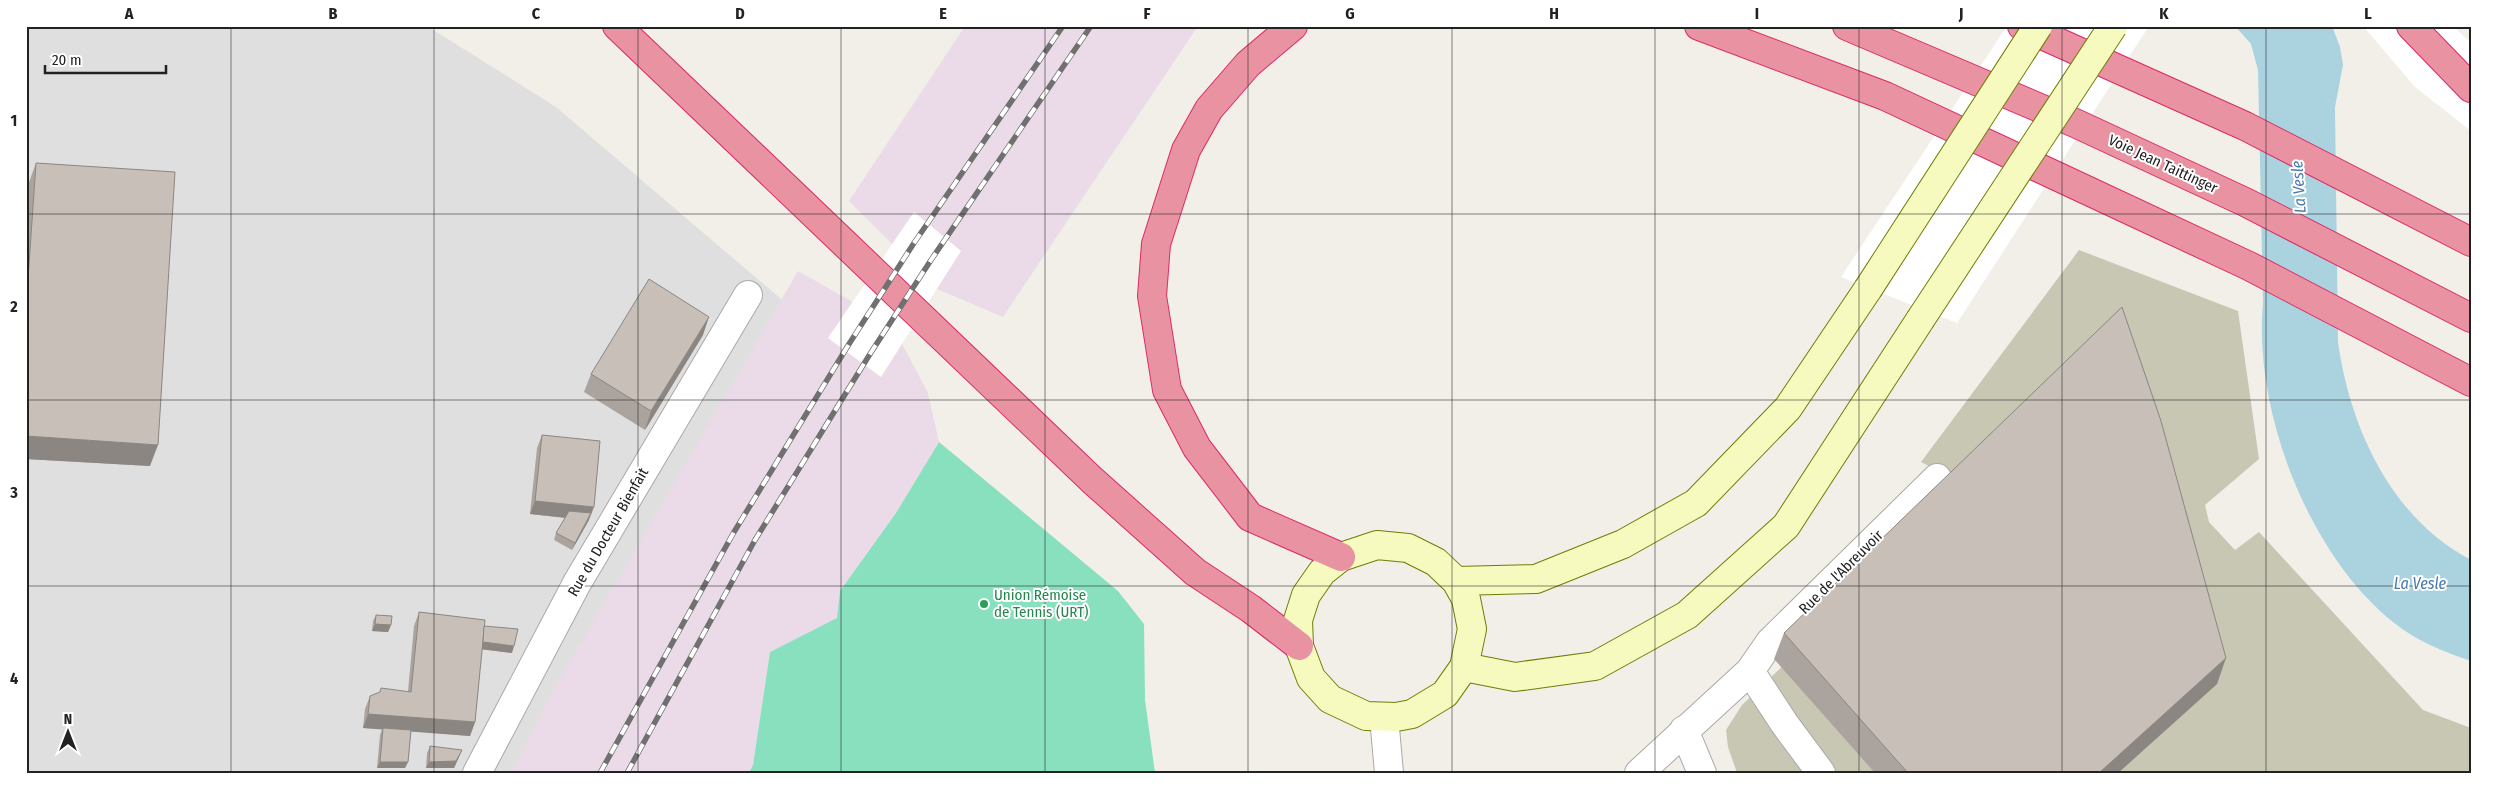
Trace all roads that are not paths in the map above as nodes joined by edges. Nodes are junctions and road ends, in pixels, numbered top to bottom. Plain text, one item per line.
1 (617, 26) edge
2 (1293, 26) edge
3 (1699, 26) edge
4 (1847, 26) edge
5 (2022, 26) edge
6 (2038, 26) edge
7 (2113, 26) edge
8 (2411, 26) edge
9 (2471, 88) edge
10 (2471, 242) edge
11 (748, 295) dead end
12 (2471, 318) edge
13 (2471, 382) edge
14 (1937, 478) dead end
15 (1340, 557) junction
16 (1456, 581) junction
17 (1299, 646) junction
18 (1464, 667) junction
19 (1750, 671) junction
20 (1384, 717) junction
21 (1684, 730) junction
22 (477, 773) edge
23 (1389, 773) edge
24 (1639, 773) edge
25 (1702, 773) edge
26 (1821, 773) edge

1 - 17 highway
2 - 15 highway
3 - 13 highway
4 - 12 highway, Voie Jean Taittinger
5 - 10 highway
6 - 16 main road, bridge
7 - 18 main road, bridge
8 - 9 highway
11 - 22 street, Rue du Docteur Bienfait
14 - 19 street, Rue de l'Abreuvoir
15 - 16 main road
15 - 17 main road
16 - 18 main road
17 - 20 main road
18 - 20 main road
19 - 21 street, Rue de l'Abreuvoir
19 - 26 street
20 - 23 street
21 - 24 street, Rue de l'Abreuvoir
21 - 25 street

